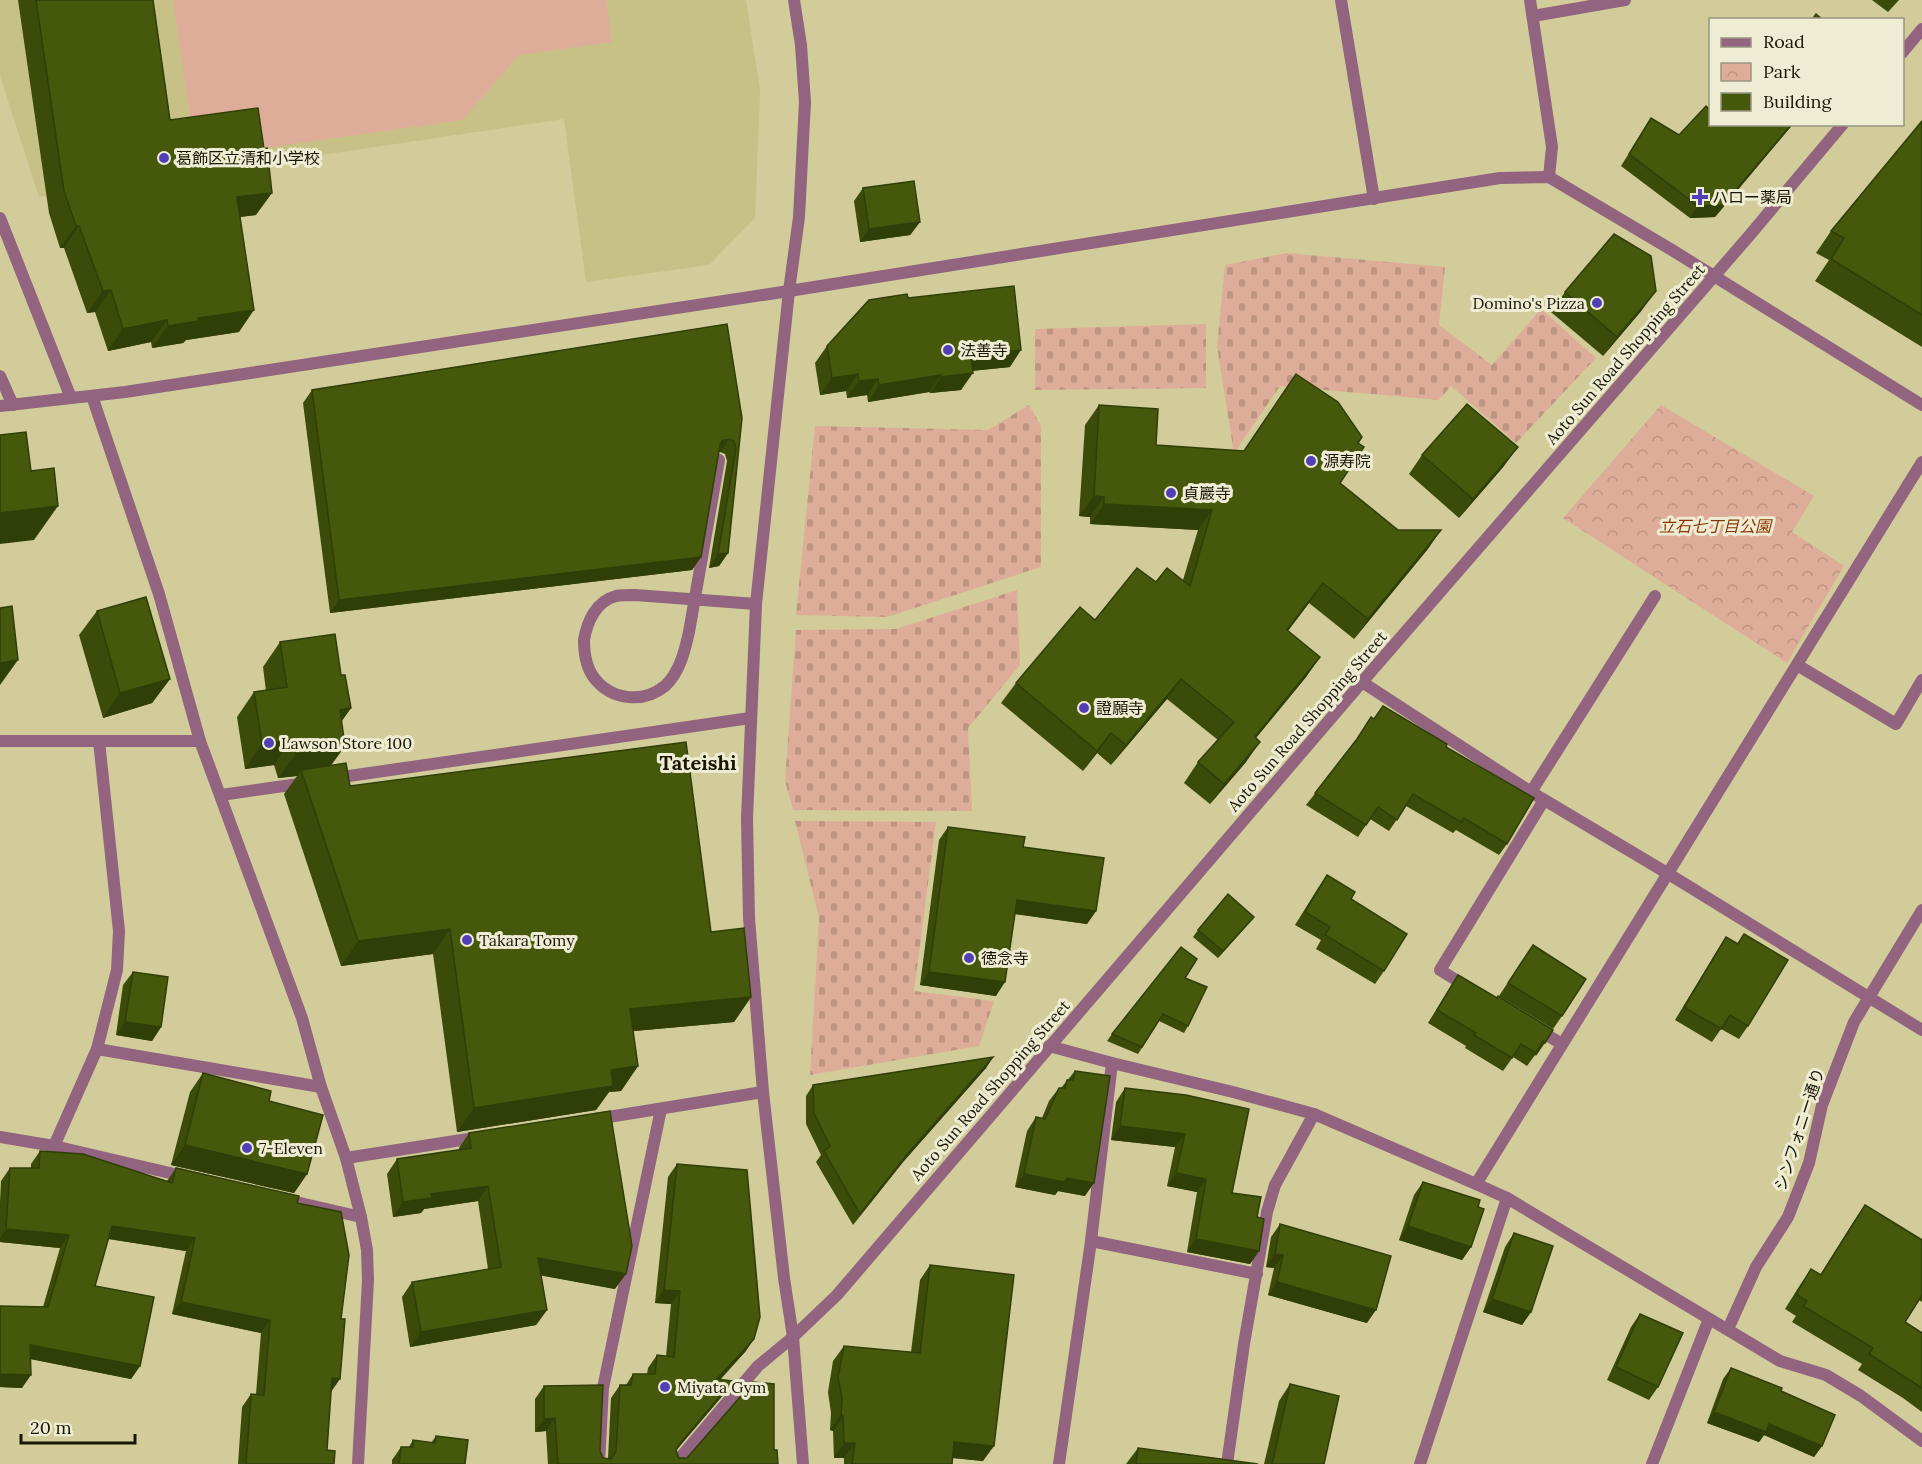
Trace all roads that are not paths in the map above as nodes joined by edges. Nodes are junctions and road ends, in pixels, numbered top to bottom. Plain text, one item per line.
1 (794, 0) edge
2 (1341, 0) edge
3 (1530, 0) edge
4 (1625, 0) edge
5 (1533, 16) junction
6 (1922, 29) edge
7 (1904, 51) edge
8 (1840, 126) edge
9 (1549, 177) junction
10 (1374, 199) junction
11 (0, 218) edge
12 (1714, 276) junction
13 (789, 291) junction
14 (0, 376) edge
15 (92, 396) junction
16 (71, 398) junction
17 (13, 405) junction
18 (1922, 405) edge
19 (0, 406) edge
20 (719, 460) edge
21 (1922, 462) edge
22 (1655, 596) dead end
23 (756, 604) junction
24 (1797, 665) junction
25 (1922, 680) edge
26 (1362, 682) junction
27 (750, 718) junction
28 (0, 741) edge
29 (99, 741) junction
30 (200, 741) junction
31 (1531, 792) junction
32 (220, 795) junction
33 (1544, 800) junction
34 (1667, 873) junction
35 (1922, 910) edge
36 (1481, 995) edge
37 (1870, 997) junction
38 (1521, 1020) edge
39 (1922, 1030) edge
40 (1562, 1044) junction
41 (1049, 1046) junction
42 (97, 1049) junction
43 (1113, 1063) junction
44 (321, 1087) junction
45 (763, 1092) junction
46 (661, 1109) junction
47 (1314, 1114) junction
48 (579, 1122) edge
49 (497, 1135) edge
50 (0, 1137) edge
51 (54, 1146) junction
52 (346, 1158) junction
53 (201, 1180) edge
54 (1476, 1184) junction
55 (269, 1196) edge
56 (1507, 1198) junction
57 (361, 1217) junction
58 (1091, 1241) junction
59 (1257, 1274) junction
60 (1709, 1319) junction
61 (1728, 1329) junction
62 (793, 1336) junction
63 (1922, 1441) edge
64 (358, 1464) edge
65 (599, 1464) edge
66 (675, 1464) edge
67 (803, 1464) edge
68 (1059, 1464) edge
69 (1227, 1464) edge
70 (1420, 1464) edge
71 (1652, 1464) edge

1 - 13 street
2 - 10 street
3 - 5 street
4 - 5 street
5 - 9 street
6 - 7 street
8 - 12 street, Aoto Sun Road Shopping Street
9 - 10 street
9 - 12 street
10 - 13 street
11 - 16 street
12 - 18 street
12 - 26 street, Aoto Sun Road Shopping Street
13 - 15 street
13 - 23 street
14 - 17 street
15 - 16 street
15 - 30 street
16 - 17 street
17 - 19 street
20 - 23 street, bridge
21 - 24 street
22 - 31 street
23 - 27 street
24 - 25 street
24 - 34 street
26 - 31 street
26 - 41 street, Aoto Sun Road Shopping Street
27 - 32 street
27 - 45 street
28 - 29 street
29 - 30 street
29 - 42 street
30 - 32 street
31 - 33 street
32 - 44 street
33 - 34 street
33 - 36 street
34 - 37 street
34 - 40 street
35 - 37 street, シンフォニー通り
37 - 39 street
37 - 61 street, シンフォニー通り
38 - 40 street
40 - 54 street
41 - 43 street
41 - 62 street, Aoto Sun Road Shopping Street
42 - 44 street
42 - 51 street
43 - 47 street
43 - 58 street
44 - 52 street
45 - 46 street
45 - 62 street
46 - 48 street
46 - 65 street
47 - 54 street
47 - 59 street
49 - 52 street
50 - 51 street
51 - 53 street
52 - 57 street
54 - 56 street
55 - 57 street
56 - 60 street
56 - 70 street
57 - 64 street
58 - 59 street
58 - 68 street
59 - 69 street
60 - 61 street
60 - 71 street
61 - 63 street
62 - 66 street, Aoto Sun Road Shopping Street
62 - 67 street

